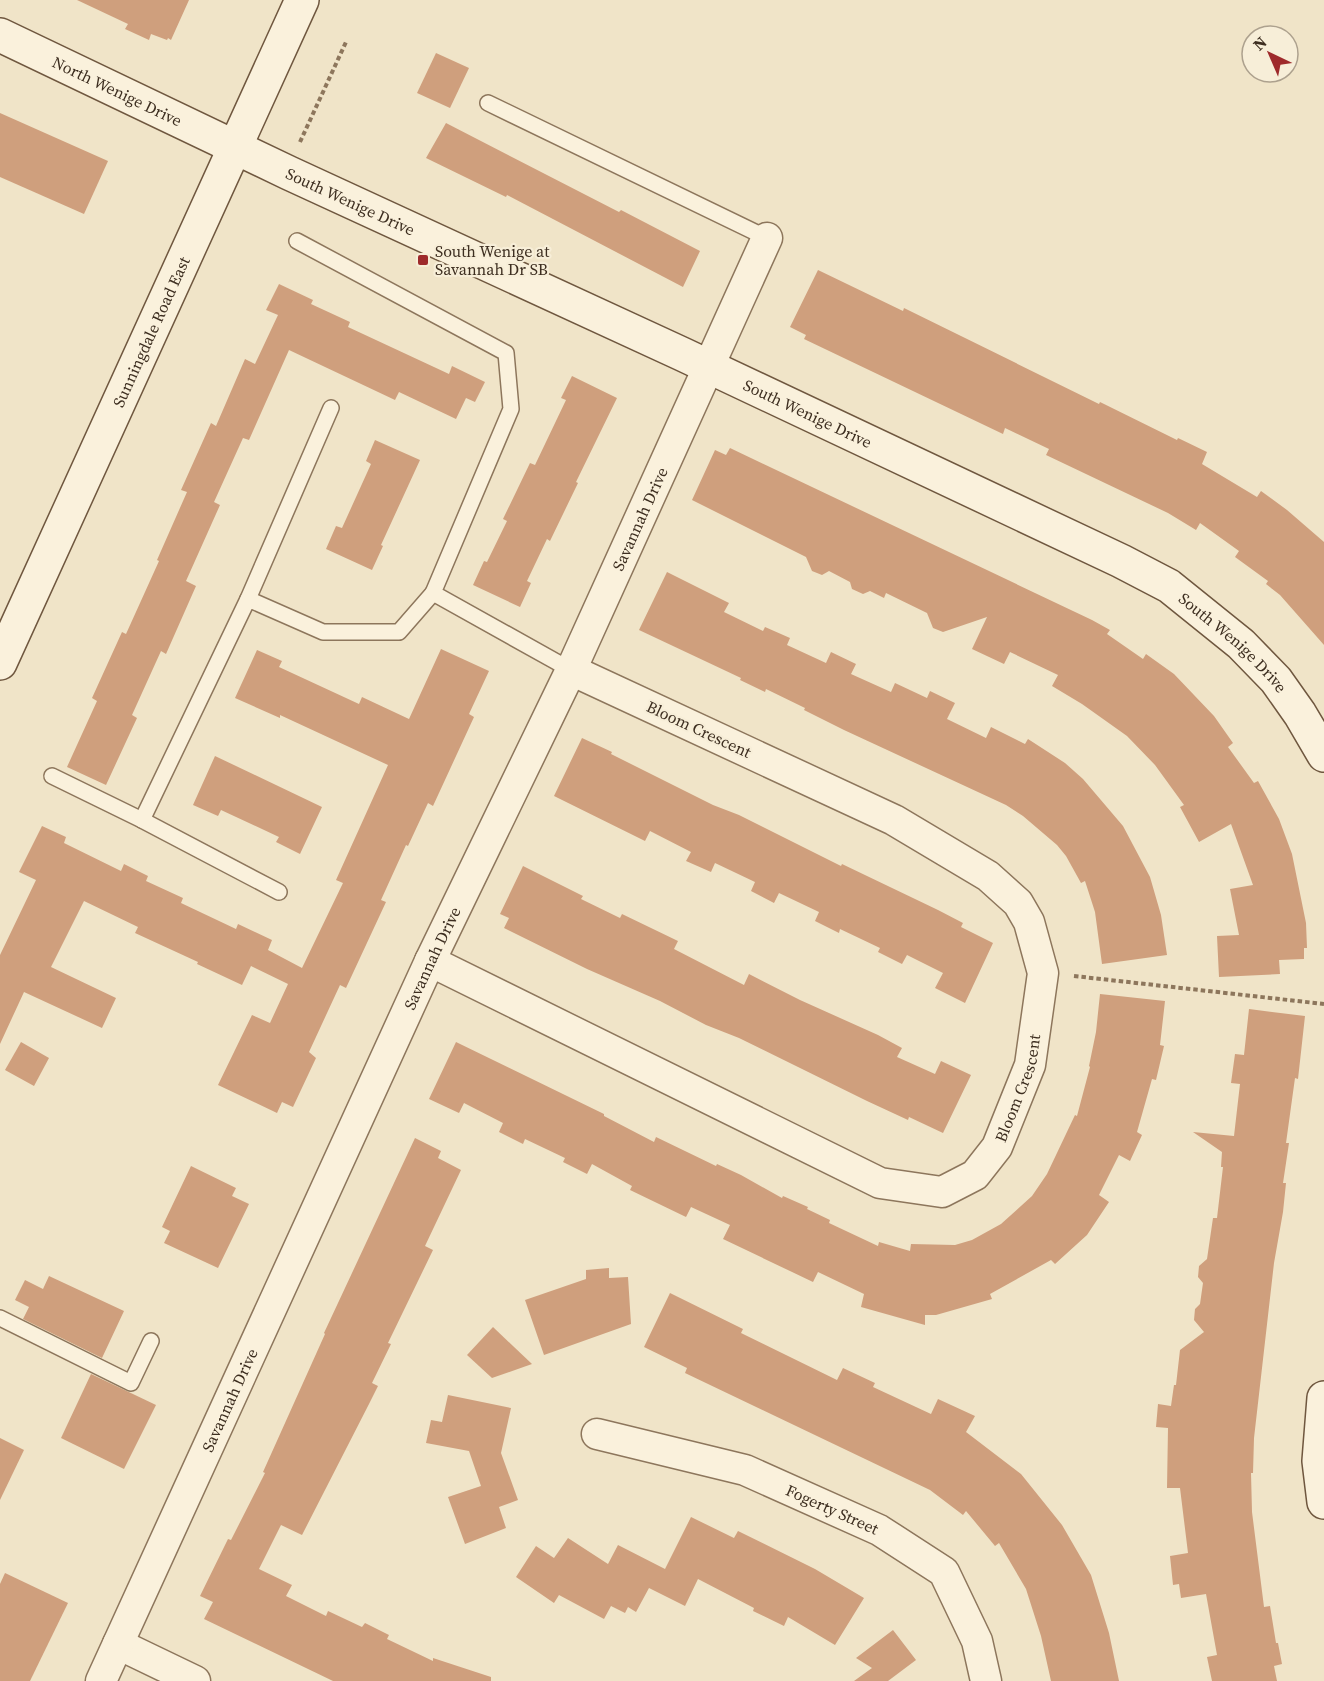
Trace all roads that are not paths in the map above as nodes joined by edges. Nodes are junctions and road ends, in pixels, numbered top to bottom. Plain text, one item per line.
1 (302, 0) edge
2 (0, 35) edge
3 (488, 104) dead end
4 (234, 147) junction
5 (767, 238) joint
6 (297, 241) dead end
7 (707, 366) junction
8 (331, 408) dead end
9 (433, 593) junction
10 (248, 599) junction
11 (0, 663) edge
12 (571, 670) junction
13 (1324, 755) edge
14 (52, 776) dead end
15 (142, 820) junction
16 (279, 892) dead end
17 (430, 962) junction
18 (0, 1318) edge
19 (151, 1341) dead end
20 (1324, 1398) edge
21 (597, 1434) dead end
22 (1324, 1502) edge
23 (118, 1644) junction
24 (101, 1681) edge
25 (195, 1681) edge
26 (986, 1681) edge

1 - 4 street, Sunningdale Road East
2 - 4 street, North Wenige Drive
3 - 5 lane
4 - 7 street, South Wenige Drive
4 - 11 street, Sunningdale Road East
5 - 7 street, Savannah Drive
6 - 9 lane
7 - 12 street, Savannah Drive
7 - 13 street, South Wenige Drive
8 - 10 lane
9 - 10 lane
9 - 12 lane
10 - 15 lane
12 - 17 street, Savannah Drive
12 - 17 street, Bloom Crescent
14 - 15 lane
15 - 16 lane
17 - 23 street, Savannah Drive
18 - 19 lane
20 - 22 street
21 - 26 street, Fogerty Street
23 - 24 street, Savannah Drive
23 - 25 street

